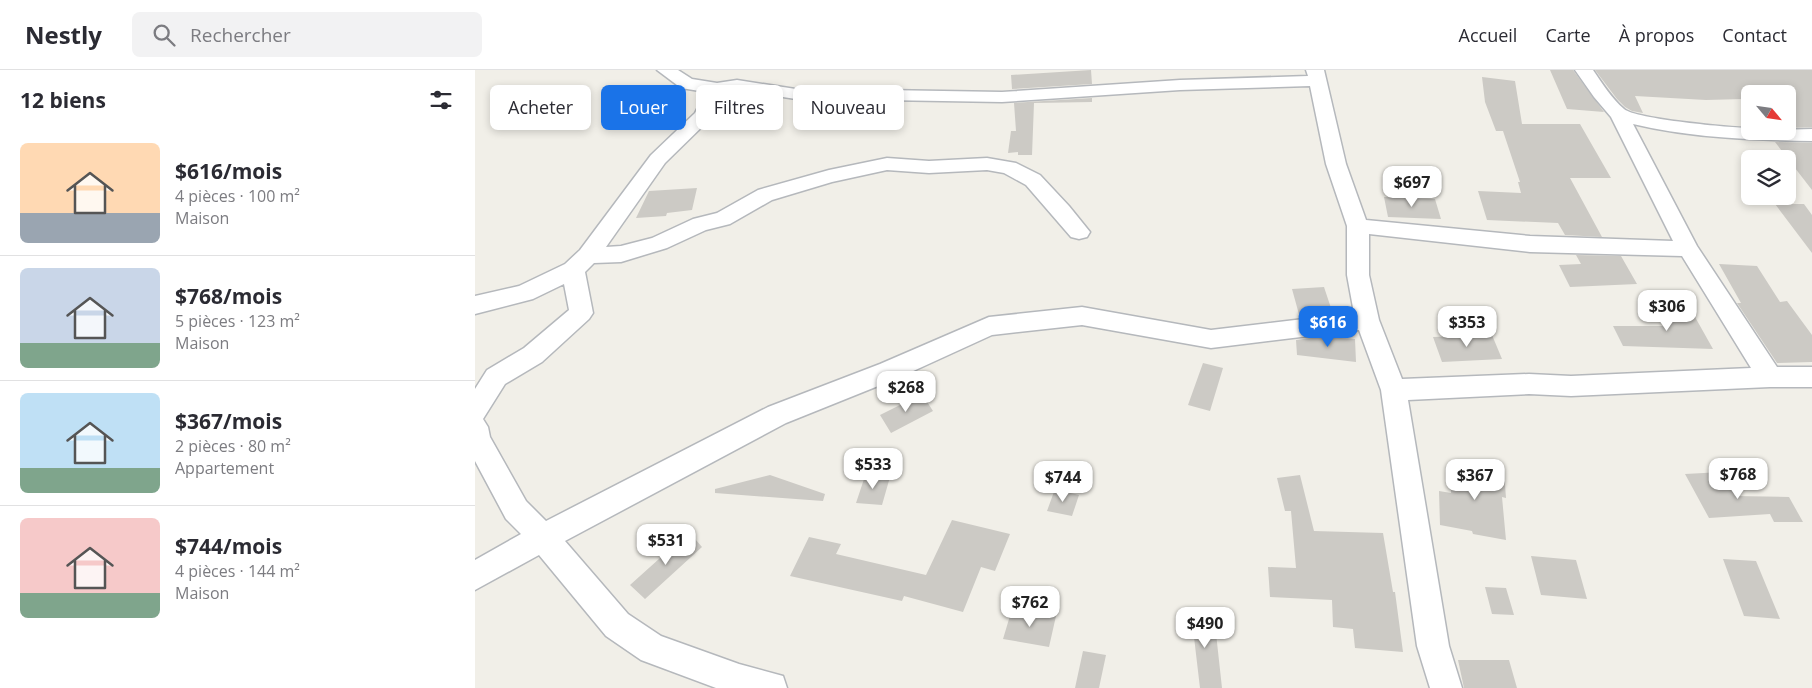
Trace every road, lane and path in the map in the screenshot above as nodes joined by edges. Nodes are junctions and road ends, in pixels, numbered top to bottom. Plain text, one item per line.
1 (1584, 70) edge
2 (671, 71) edge
3 (1316, 76) edge
4 (696, 85) edge
5 (783, 92) edge
6 (1619, 115) junction
7 (696, 122) edge
8 (1812, 135) edge
9 (1358, 226) junction
10 (1079, 232) dead end
11 (1688, 249) junction
12 (581, 263) junction
13 (475, 305) edge
14 (1367, 320) junction
15 (1770, 377) junction
16 (1812, 377) edge
17 (486, 382) edge
18 (1394, 390) junction
19 (475, 410) edge
20 (475, 427) edge
21 (543, 536) junction
22 (475, 576) edge
23 (771, 688) edge
24 (1446, 688) edge

1 - 6 street
2 - 4 street
3 - 5 street
3 - 9 street
6 - 8 street
6 - 11 street
7 - 12 street
9 - 11 street
9 - 14 street
10 - 12 street
11 - 15 street
12 - 13 street
12 - 17 street
14 - 18 street
14 - 21 street
15 - 16 street
15 - 18 street
17 - 19 street
18 - 24 street
20 - 21 street
21 - 22 street
21 - 23 street

